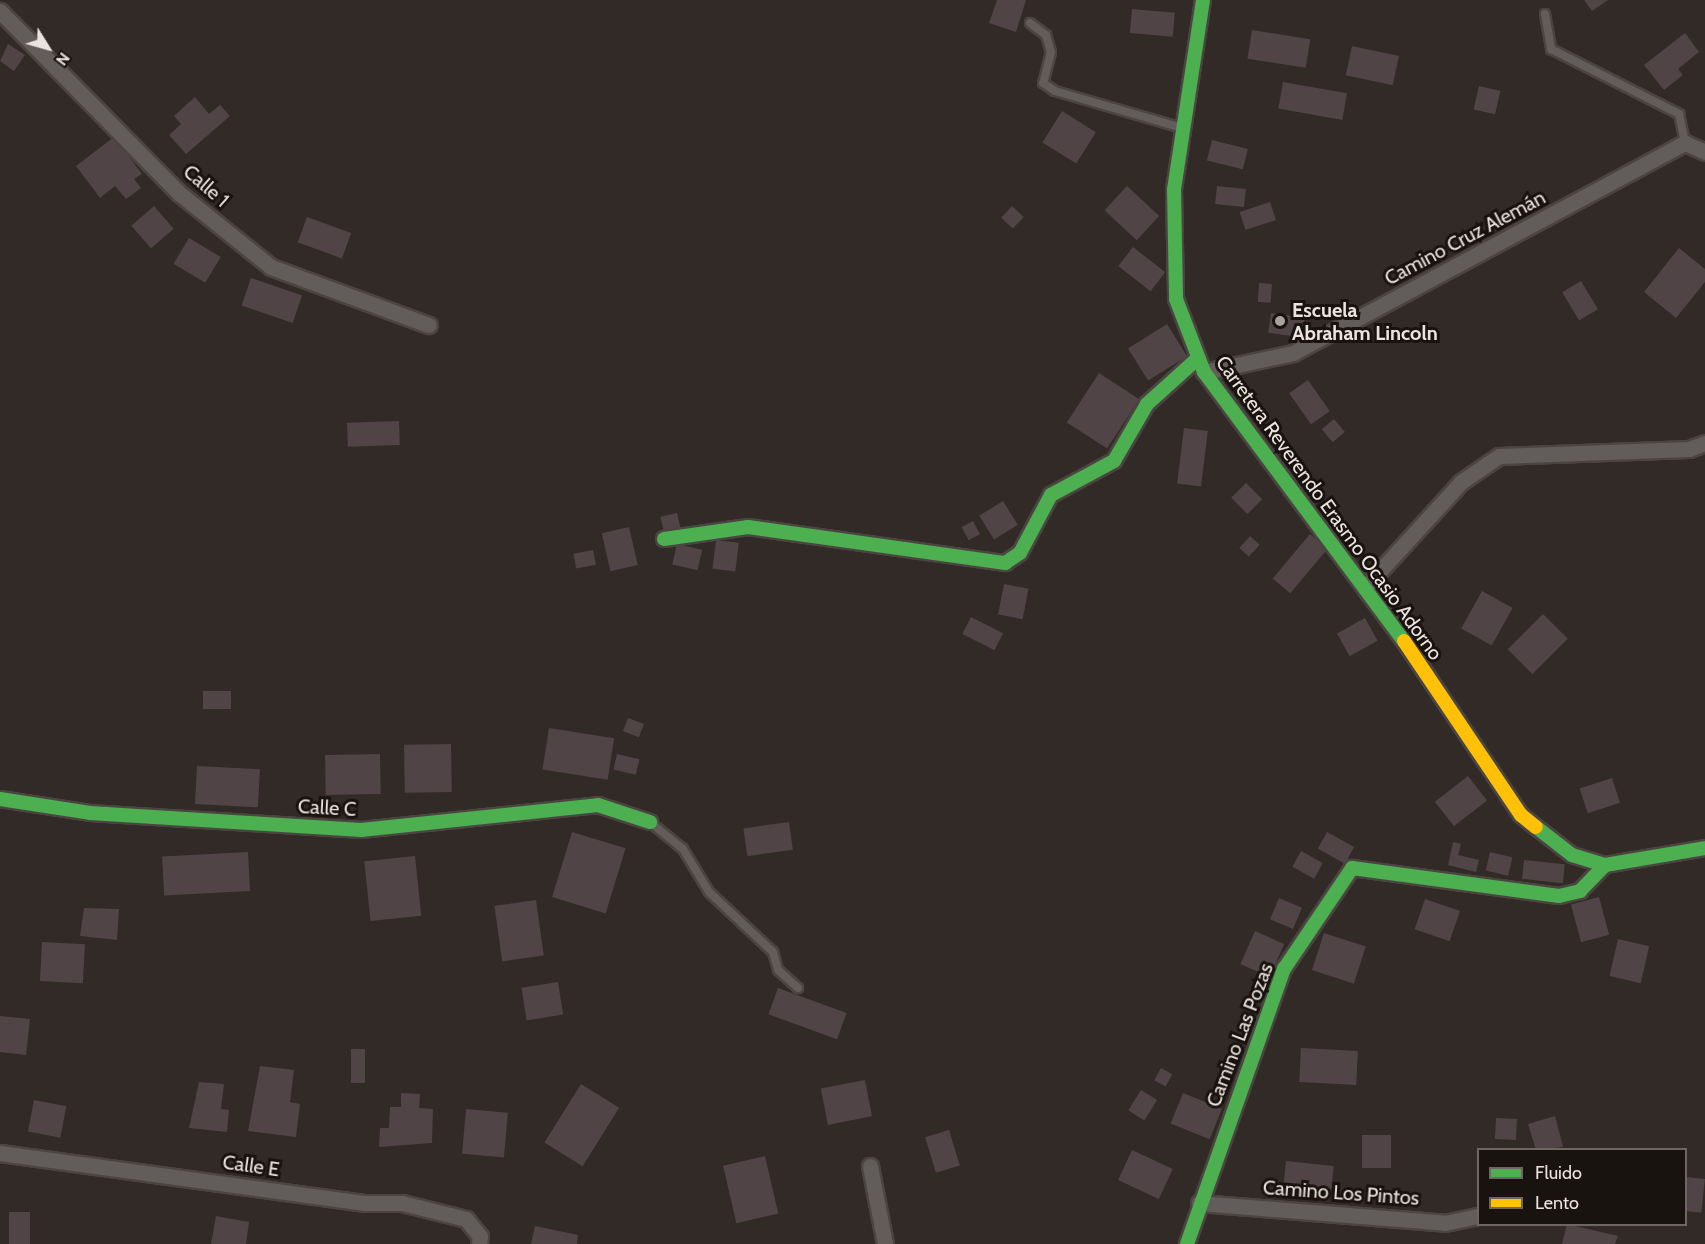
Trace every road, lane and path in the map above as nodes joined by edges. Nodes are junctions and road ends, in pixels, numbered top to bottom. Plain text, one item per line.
1 (1203, 0) edge
2 (0, 11) edge
3 (1545, 14) dead end
4 (1030, 23) dead end
5 (1183, 128) junction
6 (1685, 143) junction
7 (1705, 152) edge
8 (429, 324) dead end
9 (1201, 365) junction
10 (1705, 443) edge
11 (664, 539) dead end
12 (1367, 585) junction
13 (0, 799) edge
14 (650, 822) joint
15 (1705, 848) edge
16 (1605, 865) junction
17 (798, 988) dead end
18 (0, 1153) edge
19 (870, 1166) dead end
20 (1199, 1203) junction
21 (1477, 1216) edge
22 (478, 1244) edge
23 (885, 1244) edge
24 (1187, 1244) edge

1 - 5 street, Carretera Reverendo Erasmo Ocasio Adorno
2 - 8 street, Calle 1
3 - 6 lane
4 - 5 lane
5 - 9 street, Carretera Reverendo Erasmo Ocasio Adorno
6 - 7 street
6 - 9 street, Camino Cruz Alemán
9 - 11 street
9 - 12 street, Carretera Reverendo Erasmo Ocasio Adorno
10 - 12 street
12 - 16 street, Carretera Reverendo Erasmo Ocasio Adorno
13 - 14 street, Calle C
14 - 17 lane
15 - 16 street, Carretera Reverendo Erasmo Ocasio Adorno
16 - 20 street, Camino Las Pozas
18 - 22 street, Calle E
19 - 23 street
20 - 21 street, Camino Los Pintos
20 - 24 street, Camino Las Pozas

